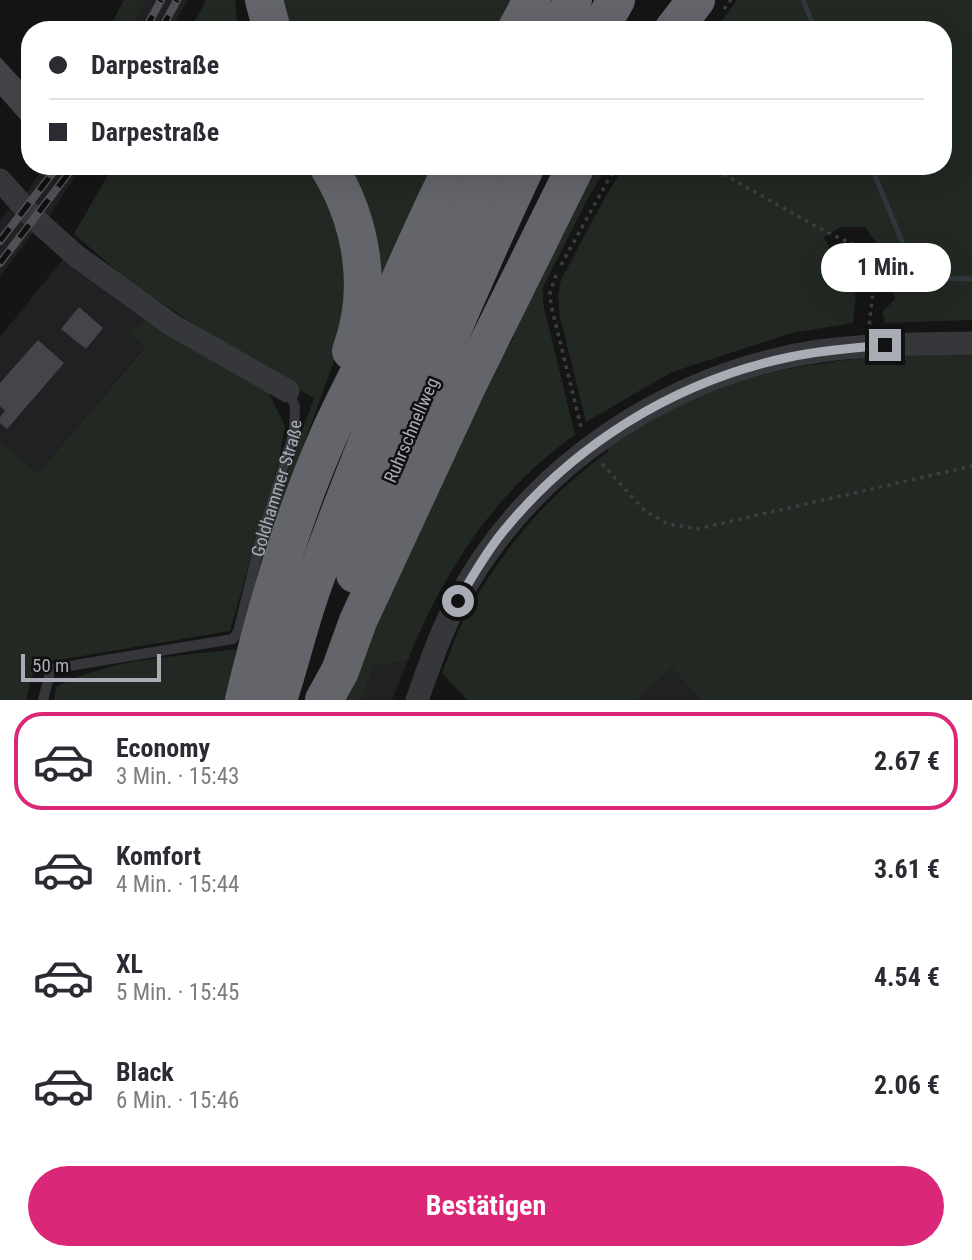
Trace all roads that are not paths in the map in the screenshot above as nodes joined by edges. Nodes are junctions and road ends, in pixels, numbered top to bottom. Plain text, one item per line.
1 (244, 0) edge
2 (264, 0) edge
3 (573, 0) edge
4 (616, 0) edge
5 (662, 0) edge
6 (696, 0) edge
7 (246, 21) edge
8 (270, 21) edge
9 (562, 21) edge
10 (605, 21) edge
11 (650, 21) edge
12 (680, 21) edge
13 (333, 175) edge
14 (449, 175) edge
15 (484, 175) edge
16 (522, 175) edge
17 (572, 175) edge
18 (0, 180) edge
19 (972, 343) edge
20 (288, 391) joint
21 (328, 437) junction
22 (43, 700) edge
23 (244, 700) edge
24 (278, 700) edge
25 (314, 700) edge
26 (324, 700) edge
27 (416, 700) edge

1 - 7 highway
2 - 8 highway
3 - 9 highway
4 - 10 highway
5 - 11 highway
6 - 12 highway
13 - 21 highway
14 - 21 highway
15 - 24 highway, Ruhrschnellweg
16 - 25 highway, Ruhrschnellweg
17 - 26 highway
18 - 20 street, Goldhammer Straße
19 - 27 street
20 - 22 lane, Goldhammer Straße
21 - 23 highway

